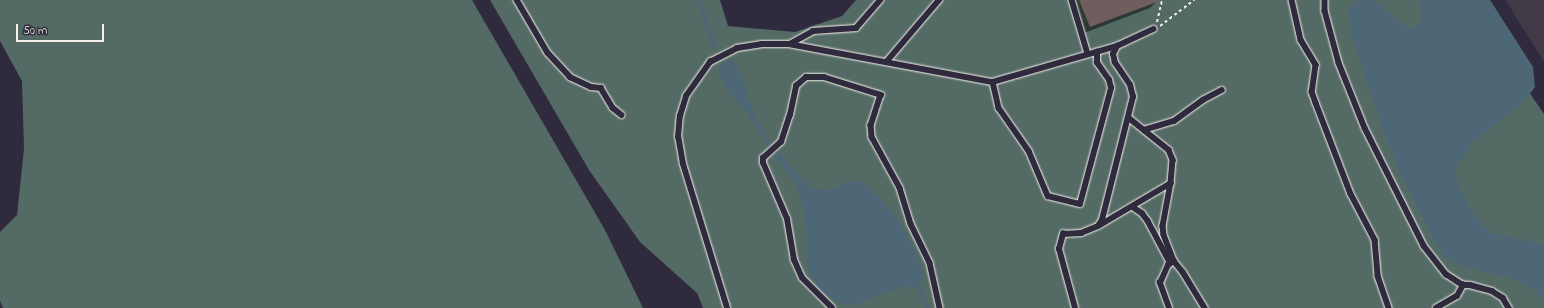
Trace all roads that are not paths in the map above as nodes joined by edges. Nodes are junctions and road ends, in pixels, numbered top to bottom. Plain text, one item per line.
1 (517, 0) edge
2 (880, 0) edge
3 (939, 0) edge
4 (1072, 0) edge
5 (1292, 0) edge
6 (1326, 0) edge
7 (1153, 29) road end
8 (789, 44) junction
9 (1117, 46) junction
10 (1097, 52) junction
11 (1088, 54) junction
12 (888, 60) junction
13 (993, 82) junction
14 (1222, 90) dead end
15 (622, 115) dead end
16 (1129, 118) junction
17 (1144, 130) junction
18 (1171, 183) junction
19 (1133, 207) junction
20 (1098, 226) junction
21 (1172, 262) junction
22 (1463, 285) junction
23 (727, 308) edge
24 (832, 308) edge
25 (940, 308) edge
26 (1075, 308) edge
27 (1169, 308) edge
28 (1205, 308) edge
29 (1389, 308) edge
30 (1436, 308) edge
31 (1508, 308) edge

1 - 15 lane
2 - 8 lane
3 - 12 lane
4 - 11 lane
5 - 29 lane
6 - 22 lane
7 - 9 lane
8 - 12 lane
8 - 23 lane
9 - 10 lane
9 - 16 lane
10 - 11 lane
10 - 13 lane
11 - 13 lane
12 - 13 lane
14 - 17 lane
16 - 17 lane
16 - 20 lane
17 - 18 lane
18 - 19 lane
18 - 21 lane
19 - 20 lane
19 - 21 lane
20 - 26 lane
21 - 27 lane
21 - 28 lane
22 - 30 lane
22 - 31 lane
24 - 25 lane

